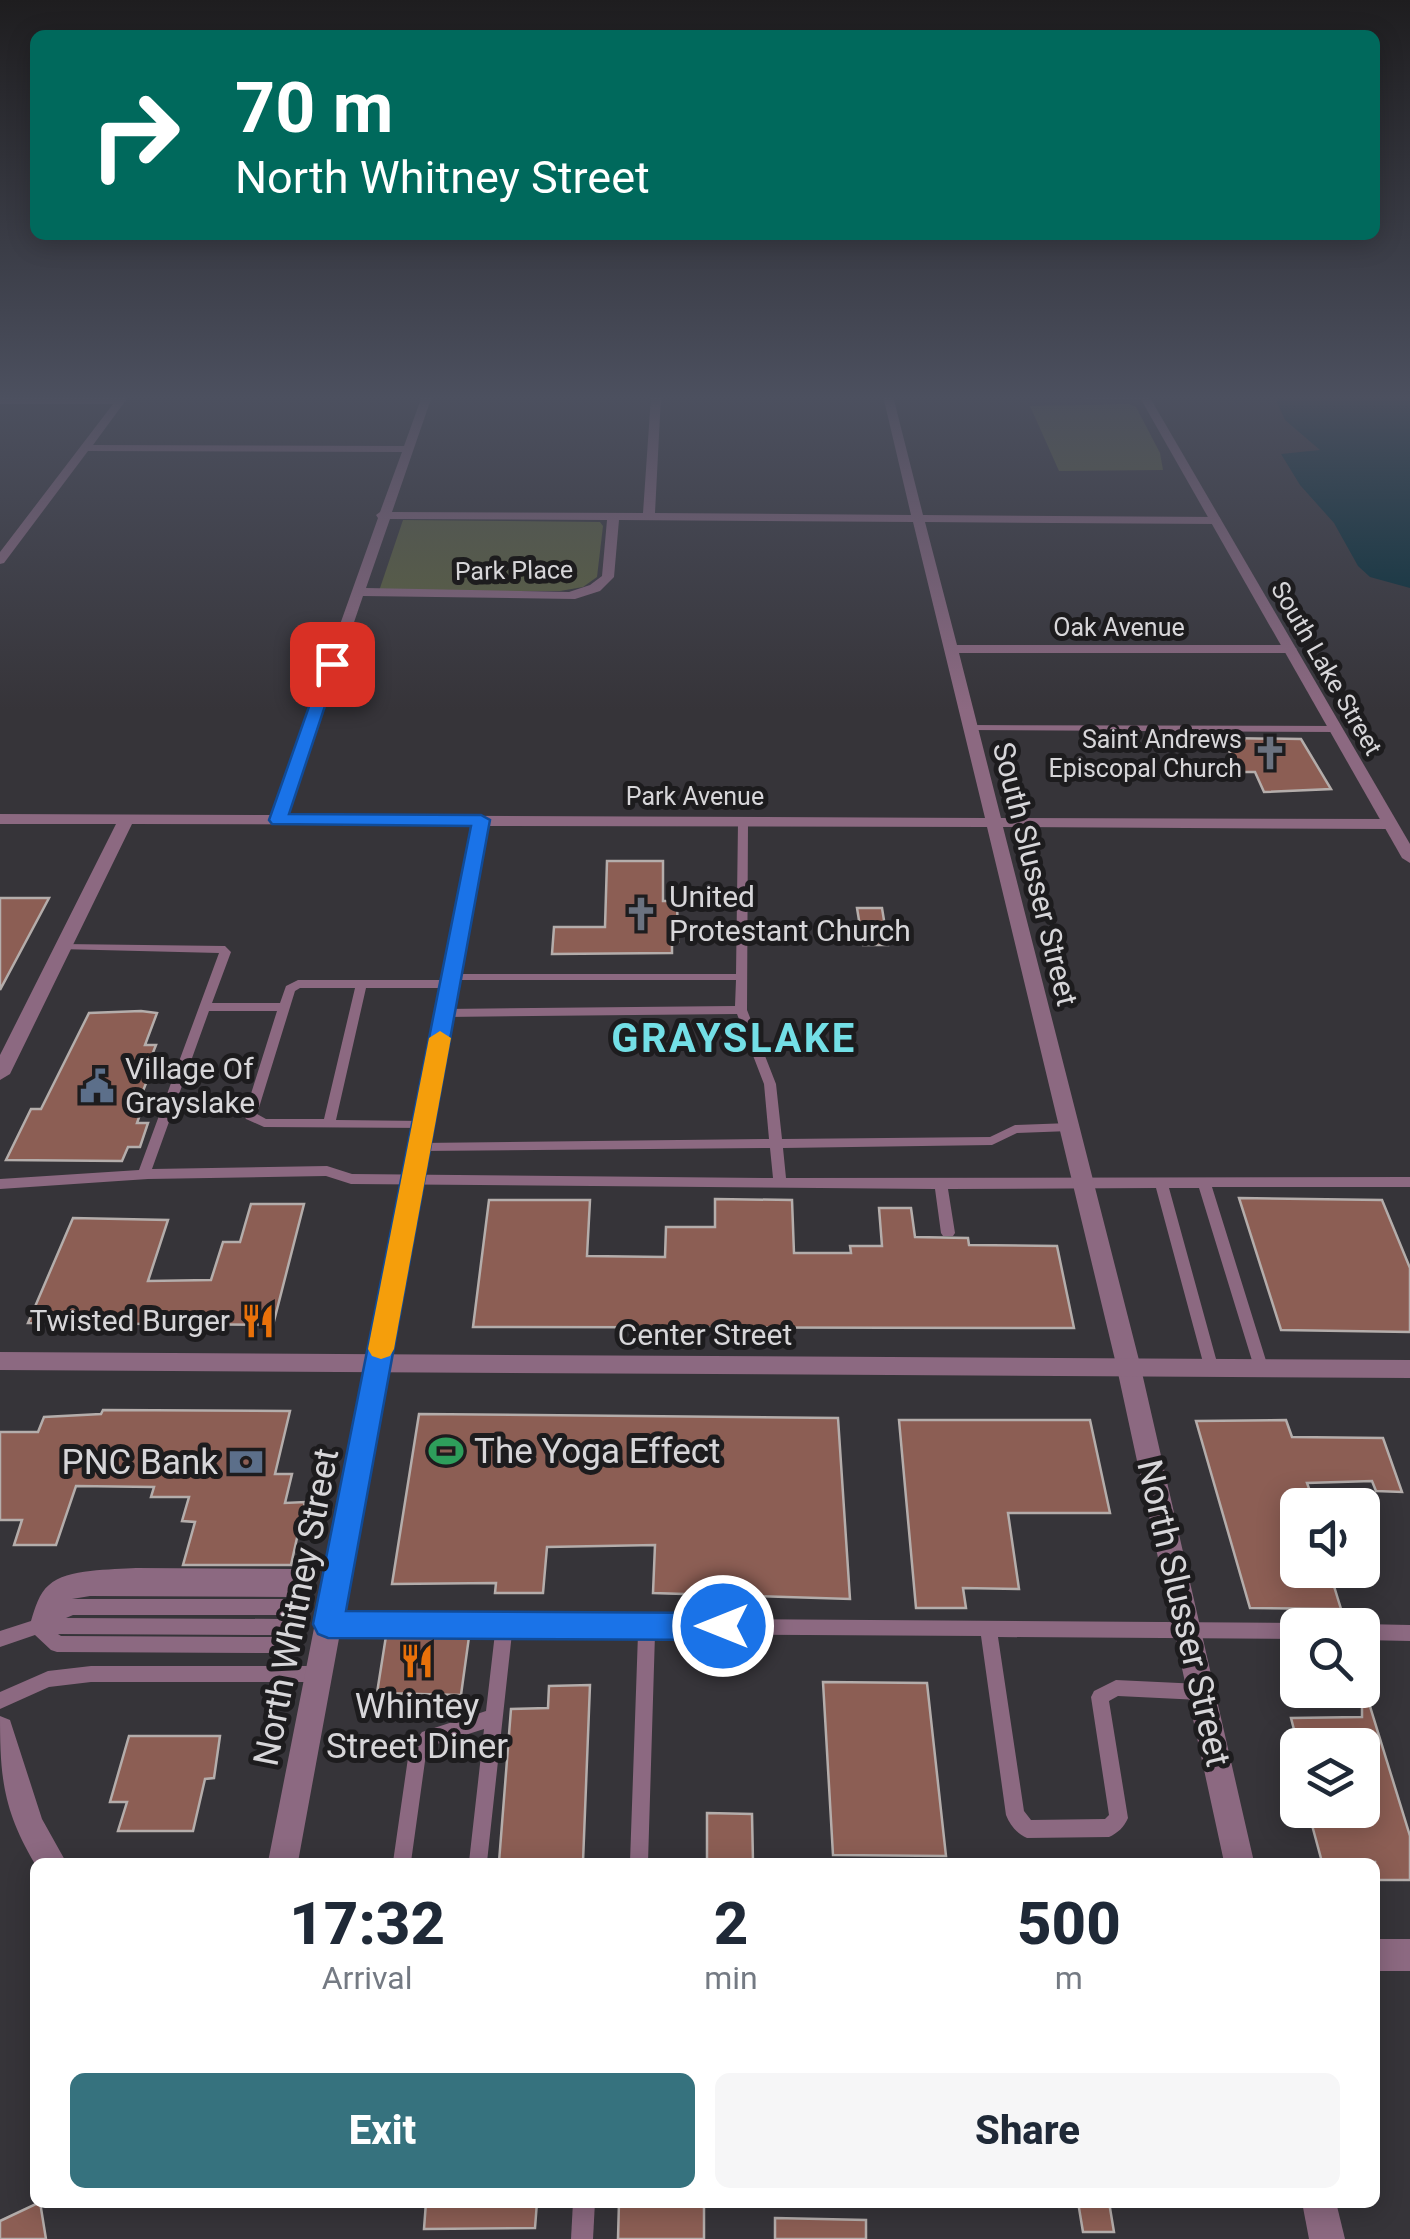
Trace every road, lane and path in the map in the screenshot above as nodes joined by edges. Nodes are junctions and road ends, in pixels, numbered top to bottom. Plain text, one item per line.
1 (45, 500) edge
2 (388, 500) edge
3 (649, 500) edge
4 (914, 500) edge
5 (1205, 500) edge
6 (382, 515) junction
7 (612, 517) junction
8 (648, 517) junction
9 (918, 518) junction
10 (1216, 520) junction
11 (0, 560) edge
12 (356, 592) junction
13 (949, 649) junction
14 (1290, 649) junction
15 (969, 728) junction
16 (1336, 730) junction
17 (0, 819) edge
18 (127, 819) junction
19 (278, 820) junction
20 (481, 820) junction
21 (743, 822) junction
22 (994, 822) junction
23 (1390, 824) junction
24 (1410, 858) edge
25 (63, 947) junction
26 (741, 977) junction
27 (451, 981) junction
28 (361, 984) junction
29 (284, 1007) junction
30 (205, 1008) junction
31 (741, 1010) junction
32 (445, 1013) junction
33 (0, 1074) edge
34 (329, 1124) junction
35 (424, 1125) junction
36 (1070, 1127) junction
37 (776, 1143) junction
38 (420, 1147) junction
39 (144, 1174) junction
40 (414, 1178) junction
41 (780, 1182) junction
42 (1083, 1182) junction
43 (1161, 1182) junction
44 (1204, 1182) junction
45 (1410, 1182) edge
46 (0, 1184) edge
47 (941, 1184) junction
48 (948, 1232) dead end
49 (0, 1360) edge
50 (1128, 1364) junction
51 (378, 1366) junction
52 (1210, 1366) junction
53 (1261, 1367) junction
54 (1410, 1369) edge
55 (328, 1624) junction
56 (38, 1626) junction
57 (504, 1626) junction
58 (647, 1626) junction
59 (988, 1628) junction
60 (1187, 1628) junction
61 (1280, 1630) edge
62 (1380, 1632) edge
63 (1410, 1632) edge
64 (280, 1636) dead end
65 (0, 1640) edge
66 (319, 1674) junction
67 (1202, 1692) junction
68 (0, 1701) edge
69 (494, 1716) junction
70 (0, 1730) edge
71 (49, 1858) edge
72 (283, 1858) edge
73 (403, 1858) edge
74 (478, 1858) edge
75 (639, 1858) edge
76 (1239, 1858) edge
77 (1410, 1955) edge
78 (1380, 1956) edge
79 (584, 2208) edge
80 (1320, 2208) edge
81 (582, 2239) edge
82 (1328, 2239) edge

1 - 11 street
2 - 6 street
3 - 8 street
4 - 9 street, South Slusser Street
5 - 10 street, South Lake Street
6 - 7 street
6 - 12 street
7 - 8 street
7 - 12 street, Park Place
8 - 9 street
9 - 10 street
9 - 13 street, South Slusser Street
10 - 14 street, South Lake Street
12 - 19 street
13 - 14 street, Oak Avenue
13 - 15 street, South Slusser Street
14 - 16 street, South Lake Street
15 - 16 lane
15 - 22 street, South Slusser Street
16 - 23 street, South Lake Street
17 - 18 street, Park Avenue
18 - 19 street, Park Avenue
18 - 25 street
19 - 20 street, Park Avenue
20 - 21 street, Park Avenue
20 - 27 street, North Whitney Street
21 - 22 street, Park Avenue
21 - 26 lane
22 - 23 street, Park Avenue
22 - 36 street, South Slusser Street
23 - 24 street, South Lake Street
25 - 30 lane
25 - 33 street
26 - 27 lane
26 - 31 lane
27 - 28 lane
27 - 32 street, North Whitney Street
28 - 29 lane
28 - 34 lane
29 - 30 lane
29 - 34 lane
30 - 39 lane
31 - 32 lane
31 - 37 lane
32 - 35 street, North Whitney Street
34 - 35 lane
35 - 38 street, North Whitney Street
36 - 37 lane
36 - 42 street, South Slusser Street
37 - 38 lane
37 - 41 lane
38 - 40 street, North Whitney Street
39 - 40 lane
39 - 46 lane
40 - 41 lane
40 - 51 street, North Whitney Street
41 - 47 lane
42 - 43 lane
42 - 47 lane
42 - 50 street, South Slusser Street
43 - 44 lane
43 - 52 lane
44 - 45 lane
44 - 53 lane
47 - 48 lane
49 - 51 street, Center Street
50 - 51 street, Center Street
50 - 52 street, Center Street
50 - 60 street, North Slusser Street
51 - 55 street, North Whitney Street
52 - 53 street, Center Street
53 - 54 street, Center Street
55 - 57 lane
55 - 66 street, North Whitney Street
56 - 56 lane
56 - 64 lane
56 - 65 lane
57 - 58 lane
57 - 69 lane
58 - 59 lane
58 - 75 lane
59 - 60 lane
59 - 67 lane
60 - 61 lane
60 - 67 street, North Slusser Street
62 - 63 lane
66 - 68 lane
66 - 72 street, North Whitney Street
67 - 76 street, North Slusser Street
69 - 73 lane
69 - 74 lane
70 - 71 street
77 - 78 street
79 - 81 lane
80 - 82 street

